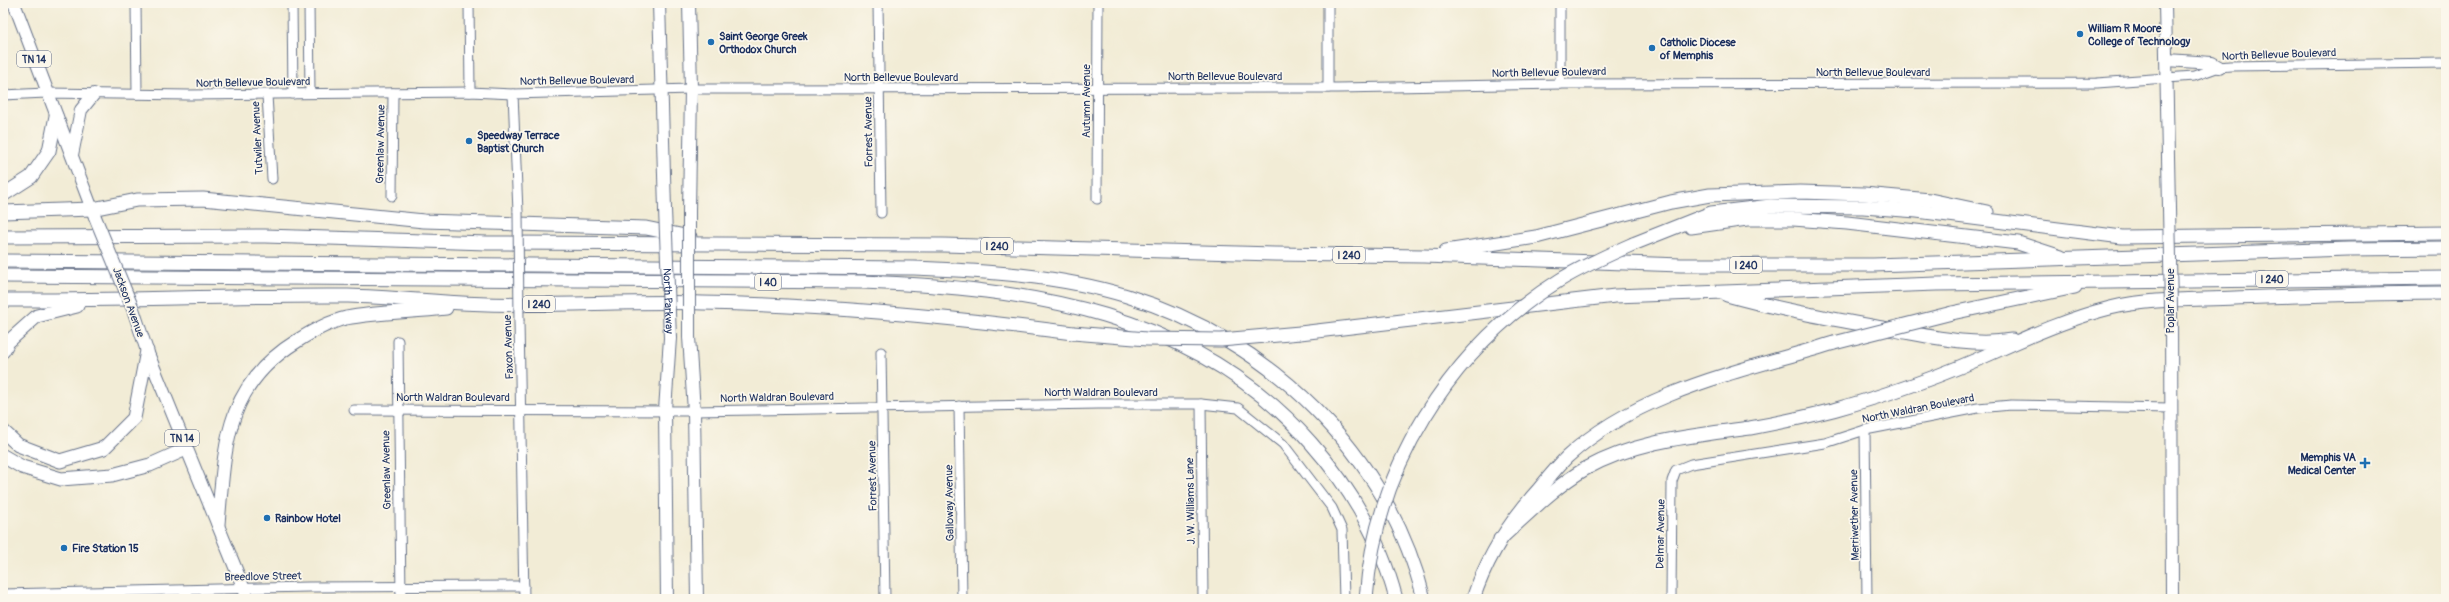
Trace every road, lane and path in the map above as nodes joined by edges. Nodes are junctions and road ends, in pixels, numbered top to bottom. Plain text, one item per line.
1 (14, 3) edge
2 (136, 3) edge
3 (292, 3) edge
4 (309, 3) edge
5 (469, 3) edge
6 (659, 3) edge
7 (689, 3) edge
8 (878, 3) edge
9 (1098, 3) edge
10 (1328, 3) edge
11 (1560, 3) edge
12 (2166, 3) edge
13 (2167, 60) junction
14 (2446, 63) edge
15 (2219, 67) junction
16 (2167, 77) junction
17 (1560, 84) junction
18 (1328, 88) junction
19 (879, 89) junction
20 (1098, 89) junction
21 (660, 90) junction
22 (691, 90) junction
23 (470, 92) junction
24 (46, 93) junction
25 (310, 93) junction
26 (393, 93) junction
27 (94, 94) junction
28 (137, 94) junction
29 (293, 94) junction
30 (513, 94) junction
31 (3, 95) edge
32 (267, 95) junction
33 (56, 116) junction
34 (72, 156) junction
35 (272, 179) dead end
36 (3, 195) edge
37 (392, 196) dead end
38 (1097, 199) dead end
39 (3, 212) edge
40 (94, 213) junction
41 (881, 213) dead end
42 (1712, 218) junction
43 (2071, 229) junction
44 (2446, 233) edge
45 (3, 237) edge
46 (719, 243) junction
47 (2446, 248) edge
48 (1424, 256) junction
49 (2068, 260) junction
50 (3, 261) edge
51 (3, 276) edge
52 (2446, 278) edge
53 (2097, 281) junction
54 (1716, 292) junction
55 (2446, 294) edge
56 (3, 300) edge
57 (94, 301) junction
58 (487, 304) junction
59 (2024, 337) junction
60 (398, 341) dead end
61 (3, 351) edge
62 (147, 351) junction
63 (881, 352) dead end
64 (1201, 404) junction
65 (959, 406) junction
66 (883, 408) junction
67 (2170, 408) junction
68 (397, 409) junction
69 (354, 410) dead end
70 (522, 410) junction
71 (665, 410) junction
72 (694, 411) junction
73 (1865, 430) junction
74 (3, 431) edge
75 (186, 449) junction
76 (3, 456) edge
77 (1676, 470) joint
78 (218, 524) junction
79 (1500, 538) junction
80 (401, 586) junction
81 (524, 586) junction
82 (3, 594) edge
83 (246, 594) edge
84 (135, 595) edge
85 (401, 599) edge
86 (524, 599) edge
87 (667, 599) edge
88 (697, 599) edge
89 (885, 599) edge
90 (962, 599) edge
91 (1203, 599) edge
92 (1344, 599) edge
93 (1366, 599) edge
94 (1396, 599) edge
95 (1424, 599) edge
96 (1473, 599) edge
97 (1671, 599) edge
98 (1867, 599) edge
99 (2172, 599) edge

1 - 24 main road, Jackson Avenue / TN 14
2 - 28 street
3 - 29 street
4 - 25 street
5 - 23 street
6 - 21 main road, North Parkway
7 - 22 main road, North Parkway
8 - 19 street, Forrest Avenue
9 - 20 street, Autumn Avenue
10 - 18 street
11 - 17 street
12 - 13 main road, Poplar Avenue
13 - 15 main road
13 - 16 main road, Poplar Avenue
14 - 15 street, North Bellevue Boulevard
15 - 16 street, North Bellevue Boulevard
16 - 17 street, North Bellevue Boulevard
16 - 67 main road, Poplar Avenue, bridge
17 - 18 street, North Bellevue Boulevard
18 - 20 street, North Bellevue Boulevard
19 - 20 street, North Bellevue Boulevard
19 - 22 street, North Bellevue Boulevard
19 - 41 street, Forrest Avenue
20 - 38 street, Autumn Avenue
21 - 22 street, North Bellevue Boulevard
21 - 30 street, North Bellevue Boulevard
21 - 71 main road, North Parkway, bridge
22 - 72 main road, North Parkway, bridge
23 - 26 street, North Bellevue Boulevard
23 - 30 street, North Bellevue Boulevard
24 - 27 street, North Bellevue Boulevard
24 - 31 street, North Bellevue Boulevard
24 - 33 main road, Jackson Avenue / TN 14
25 - 26 street, North Bellevue Boulevard
25 - 29 street, North Bellevue Boulevard
26 - 37 street, Greenlaw Avenue
27 - 28 street, North Bellevue Boulevard
27 - 34 main road
28 - 32 street, North Bellevue Boulevard
29 - 32 street, North Bellevue Boulevard
30 - 70 street, Faxon Avenue, bridge
32 - 35 street, Tutwiler Avenue
33 - 34 main road, Jackson Avenue / TN 14
33 - 36 highway
34 - 40 main road, Jackson Avenue / TN 14
39 - 40 highway
40 - 46 highway
40 - 62 main road, Jackson Avenue / TN 14, bridge
42 - 43 highway
42 - 49 highway
42 - 93 highway, bridge
43 - 44 highway
43 - 48 highway
45 - 46 highway, I 240
46 - 48 highway, I 240
47 - 49 highway, I 240
48 - 49 highway, I 240
50 - 95 highway, I 40
51 - 94 highway, I 40
52 - 53 highway, I 240
53 - 54 highway, I 240
53 - 79 highway, bridge
54 - 58 highway, I 240, bridge
54 - 59 highway
55 - 59 highway
56 - 57 highway, I 240
57 - 58 highway, I 240
57 - 61 highway
58 - 78 highway
59 - 79 highway
60 - 68 street, Greenlaw Avenue
62 - 74 highway
62 - 75 main road, Jackson Avenue / TN 14
63 - 66 street, Forrest Avenue
64 - 65 street, North Waldran Boulevard
64 - 91 street, J. W. Williams Lane
64 - 92 street, North Waldran Boulevard
65 - 66 street, North Waldran Boulevard
65 - 90 street, Galloway Avenue
66 - 72 street, North Waldran Boulevard
66 - 89 street, Forrest Avenue
67 - 73 street, North Waldran Boulevard
67 - 99 main road, Poplar Avenue
68 - 69 street, North Waldran Boulevard
68 - 70 street, North Waldran Boulevard
68 - 80 street, Greenlaw Avenue
70 - 71 street, North Waldran Boulevard
70 - 81 street, Faxon Avenue
71 - 72 street, North Waldran Boulevard
71 - 87 main road, North Parkway
72 - 88 main road, North Parkway
73 - 77 street, North Waldran Boulevard
73 - 98 street, Merriwether Avenue
75 - 76 highway
75 - 78 main road, Jackson Avenue / TN 14
77 - 97 street, Delmar Avenue
78 - 83 main road, Jackson Avenue / TN 14
79 - 96 highway
80 - 81 street, Breedlove Street
80 - 83 street, Breedlove Street
80 - 85 street, Greenlaw Avenue
81 - 86 street, Faxon Avenue
82 - 84 street, Breedlove Street
83 - 84 street, Breedlove Street

